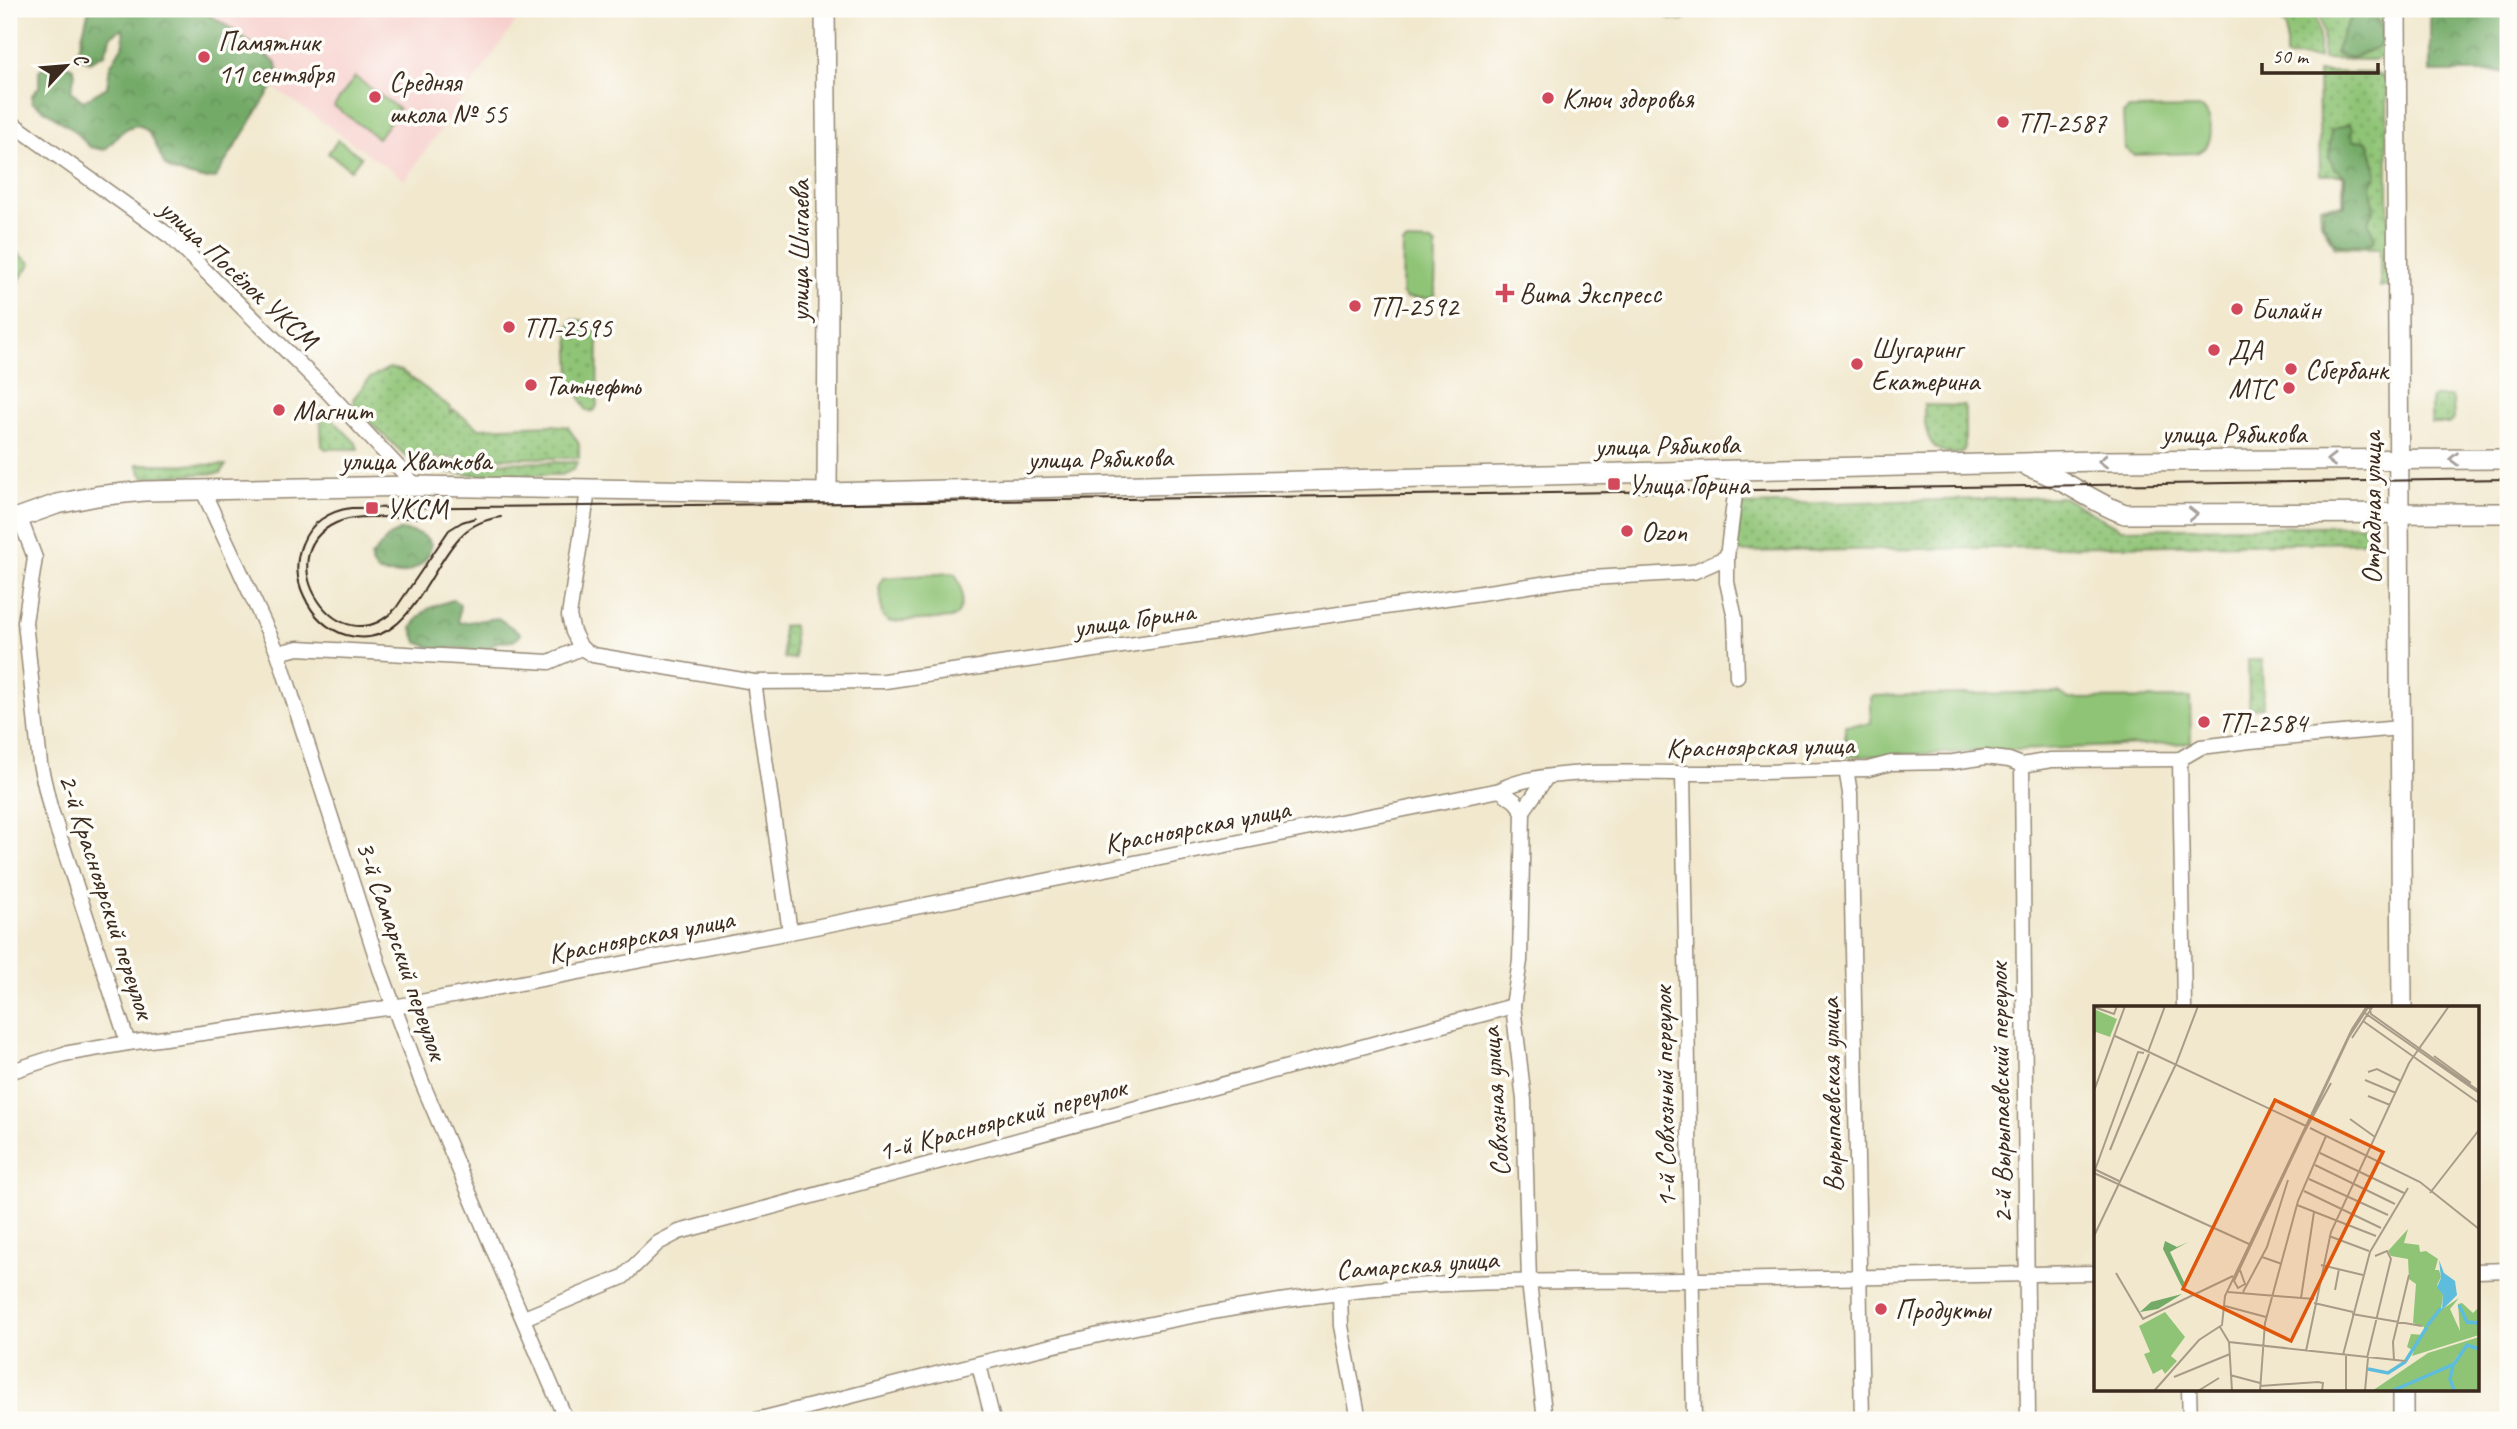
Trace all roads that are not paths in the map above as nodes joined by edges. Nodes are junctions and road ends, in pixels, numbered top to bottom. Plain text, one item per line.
1 (825, 9) edge
2 (2396, 9) edge
3 (9, 121) edge
4 (2508, 459) edge
5 (2399, 460) junction
6 (2022, 464) junction
7 (1738, 471) junction
8 (416, 486) junction
9 (203, 491) junction
10 (588, 491) junction
11 (827, 493) junction
12 (2508, 513) edge
13 (2399, 514) junction
14 (14, 519) edge
15 (1727, 557) junction
16 (581, 648) junction
17 (278, 653) junction
18 (1737, 677) dead end
19 (754, 682) junction
20 (2400, 728) junction
21 (2180, 759) junction
22 (2022, 765) junction
23 (1846, 769) junction
24 (1683, 773) junction
25 (1546, 778) junction
26 (1500, 790) junction
27 (1523, 811) junction
28 (790, 932) junction
29 (1513, 1006) junction
30 (2184, 1006) edge
31 (2402, 1006) edge
32 (394, 1007) junction
33 (128, 1043) junction
34 (9, 1072) edge
35 (2508, 1270) edge
36 (2478, 1271) edge
37 (2094, 1273) edge
38 (2027, 1274) junction
39 (1860, 1277) junction
40 (1692, 1280) junction
41 (1529, 1282) junction
42 (1340, 1293) junction
43 (524, 1318) junction
44 (979, 1364) junction
45 (2189, 1390) edge
46 (2403, 1390) edge
47 (566, 1420) edge
48 (756, 1420) edge
49 (993, 1420) edge
50 (1359, 1420) edge
51 (1545, 1420) edge
52 (1694, 1420) edge
53 (1862, 1420) edge
54 (2028, 1420) edge
55 (2189, 1420) edge
56 (2403, 1420) edge

1 - 11 main road, улица Шигаева
2 - 5 main road, Отрадная улица
3 - 8 street, улица Посёлок УКСМ
4 -> 5 main road, улица Рябикова
5 -> 6 main road, улица Рябикова
5 - 13 main road, Отрадная улица
6 - 7 main road, улица Рябикова
6 -> 13 main road
7 - 11 main road, улица Рябикова
7 - 15 street
8 - 9 main road, улица Хваткова
8 - 10 main road, улица Хваткова
9 - 14 main road, улица Хваткова
9 - 17 street, 3-й Самарский переулок
10 - 11 main road, улица Хваткова
10 - 16 street
12 - 13 main road
13 - 20 main road, Отрадная улица
14 - 33 street, 2-й Красноярский переулок
15 - 18 street
15 - 19 street, улица Горина
16 - 17 street
16 - 19 street, улица Горина
17 - 32 street, 3-й Самарский переулок
19 - 28 street
20 - 21 street, Красноярская улица
20 - 31 main road, Отрадная улица
21 - 22 street, Красноярская улица
21 - 30 street
22 - 23 street, Красноярская улица
22 - 38 street, 2-й Вырыпаевский переулок
23 - 24 street, Красноярская улица
23 - 39 street, Вырыпаевская улица
24 - 25 street, Красноярская улица
24 - 40 street, 1-й Совхозный переулок
25 - 26 street, Красноярская улица
25 - 27 street
26 - 27 street
26 - 28 street, Красноярская улица
27 - 29 street, Совхозная улица
28 - 32 street, Красноярская улица
29 - 41 street, Совхозная улица
29 - 43 street, 1-й Красноярский переулок
32 - 33 street, Красноярская улица
32 - 43 street, 3-й Самарский переулок
33 - 34 street, Красноярская улица
35 - 36 street
37 - 38 street, Самарская улица
38 - 39 street, Самарская улица
38 - 54 street, 2-й Вырыпаевский переулок
39 - 40 street, Самарская улица
39 - 53 street, Вырыпаевская улица
40 - 41 street, Самарская улица
40 - 52 street, 1-й Совхозный переулок
41 - 42 street, Самарская улица
41 - 51 street, Совхозная улица
42 - 44 street, Самарская улица
42 - 50 street
43 - 47 street, 3-й Самарский переулок
44 - 48 street, Самарская улица
44 - 49 street
45 - 55 street
46 - 56 main road

